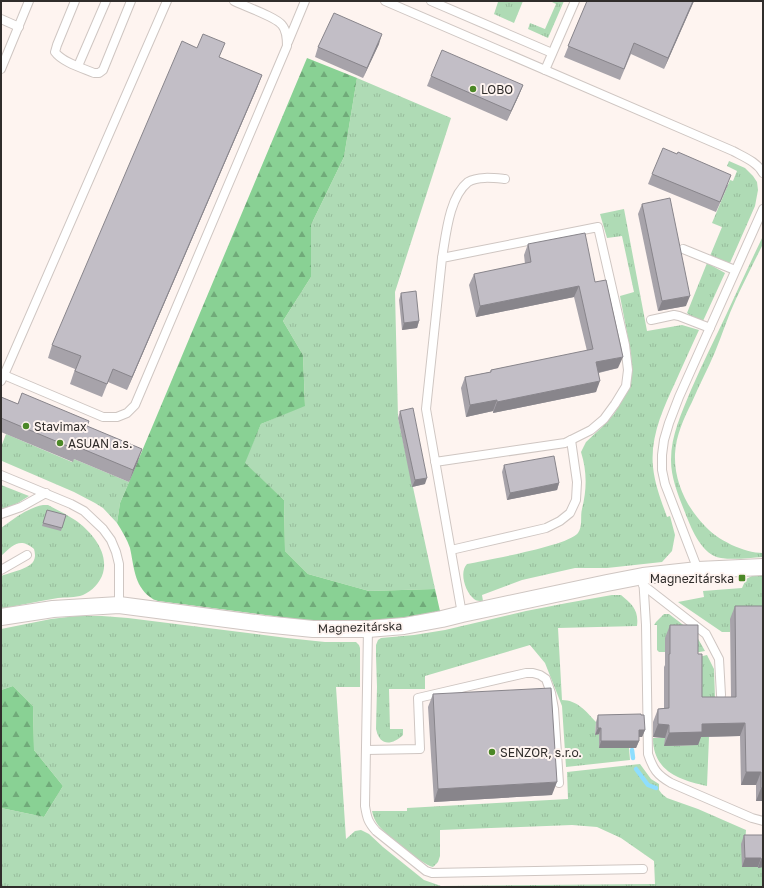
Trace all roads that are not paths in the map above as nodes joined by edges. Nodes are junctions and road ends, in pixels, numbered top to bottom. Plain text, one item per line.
1 (29, 1) edge
2 (75, 1) edge
3 (106, 1) edge
4 (132, 1) edge
5 (167, 1) edge
6 (234, 1) edge
7 (305, 1) edge
8 (385, 1) edge
9 (431, 1) edge
10 (575, 1) edge
11 (1, 20) edge
12 (19, 27) junction
13 (287, 46) junction
14 (552, 53) junction
15 (78, 66) junction
16 (1, 69) edge
17 (544, 70) junction
18 (763, 173) edge
19 (505, 179) dead end
20 (763, 209) edge
21 (683, 249) dead end
22 (442, 258) junction
23 (735, 270) junction
24 (651, 320) dead end
25 (710, 328) junction
26 (2, 377) edge
27 (571, 440) junction
28 (435, 462) junction
29 (1, 475) edge
30 (46, 493) junction
31 (1, 514) edge
32 (450, 550) junction
33 (27, 555) dead end
34 (763, 566) edge
35 (1, 570) edge
36 (698, 570) junction
37 (643, 581) junction
38 (119, 605) junction
39 (462, 614) junction
40 (1, 617) edge
41 (368, 629) junction
42 (721, 695) edge
43 (366, 750) junction
44 (559, 783) dead end
45 (763, 821) edge
46 (643, 869) dead end

1 - 12 lane
2 - 15 lane
3 - 15 lane
4 - 15 lane
5 - 26 lane
6 - 13 lane
7 - 13 lane
8 - 17 lane
9 - 14 lane
10 - 14 lane
11 - 12 lane
12 - 16 lane
13 - 26 lane
14 - 17 lane
17 - 18 lane
19 - 22 lane
20 - 23 lane
21 - 23 lane
22 - 27 lane
22 - 28 lane
23 - 25 lane
24 - 25 lane
25 - 36 lane
27 - 28 lane
27 - 32 lane
28 - 32 lane
29 - 30 lane
30 - 31 lane
30 - 38 lane
32 - 39 lane
33 - 35 lane
34 - 36 street, Magnezitárska
36 - 37 street, Magnezitárska
37 - 39 street, Magnezitárska
37 - 42 lane
37 - 45 lane
38 - 40 street, Magnezitárska
38 - 41 street, Magnezitárska
39 - 41 street, Magnezitárska
41 - 43 lane
43 - 44 lane
43 - 46 lane

